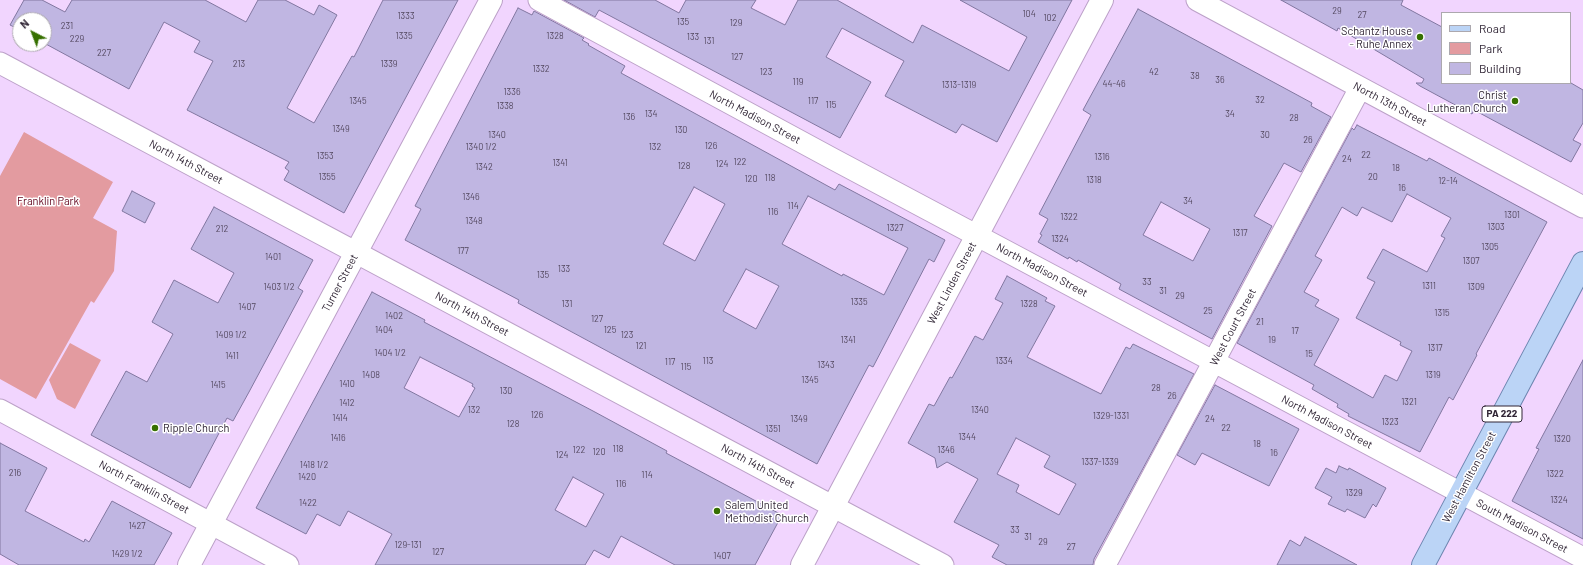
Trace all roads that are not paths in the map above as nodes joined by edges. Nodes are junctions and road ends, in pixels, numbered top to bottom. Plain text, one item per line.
1 (491, 0) edge
2 (539, 0) edge
3 (1102, 0) edge
4 (1196, 0) edge
5 (0, 64) edge
6 (1360, 88) junction
7 (1583, 207) edge
8 (978, 235) junction
9 (356, 252) junction
10 (1583, 263) edge
11 (1214, 362) junction
12 (0, 410) edge
13 (1460, 493) junction
14 (833, 507) junction
15 (211, 523) junction
16 (1583, 558) edge
17 (189, 565) edge
18 (288, 565) edge
19 (802, 565) edge
20 (943, 565) edge
21 (1105, 565) edge
22 (1422, 565) edge

1 - 9 street, Turner Street
2 - 8 street, North Madison Street
3 - 8 street, West Linden Street
4 - 6 street, North 13th Street
5 - 9 street, North 14th Street
6 - 7 street, North 13th Street
6 - 11 street, West Court Street
8 - 11 street, North Madison Street
8 - 14 street, West Linden Street
9 - 14 street, North 14th Street
9 - 15 street, Turner Street
10 - 13 main road, West Hamilton Street / PA 222
11 - 13 street, North Madison Street
11 - 21 street, West Court Street
12 - 15 street, North Franklin Street
13 - 16 street, South Madison Street
13 - 22 main road, West Hamilton Street / PA 222
14 - 19 street, West Linden Street
14 - 20 street, North 14th Street
15 - 17 street, Turner Street
15 - 18 street, North Franklin Street

